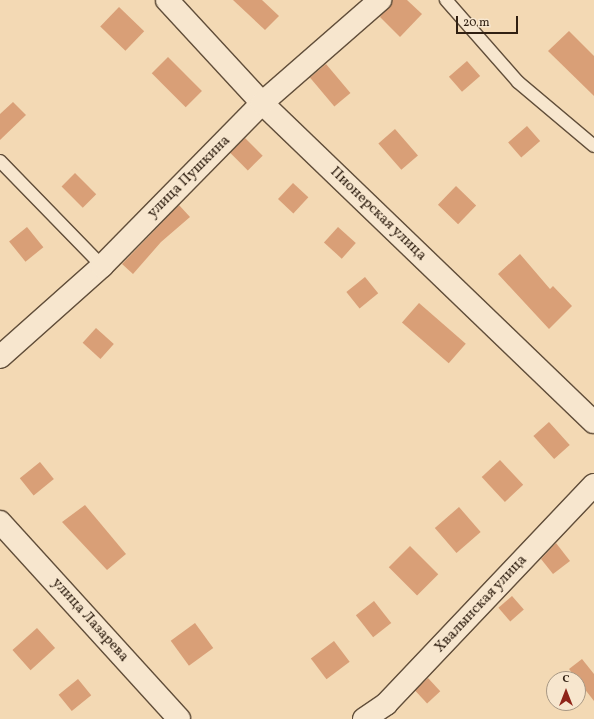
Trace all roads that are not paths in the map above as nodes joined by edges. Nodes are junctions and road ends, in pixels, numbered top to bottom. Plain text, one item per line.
1 (167, 0) edge
2 (380, 0) edge
3 (446, 0) edge
4 (262, 103) junction
5 (594, 146) edge
6 (0, 161) edge
7 (102, 266) junction
8 (0, 357) edge
9 (594, 422) edge
10 (594, 485) edge
11 (0, 522) edge
12 (179, 719) edge
13 (364, 719) edge

1 - 4 street, Пионерская улица
2 - 4 street, улица Пушкина
3 - 5 lane
4 - 7 street, улица Пушкина
4 - 9 street, Пионерская улица
6 - 7 lane
7 - 8 street, улица Пушкина
10 - 13 street, Хвалынская улица
11 - 12 street, улица Лазарева

